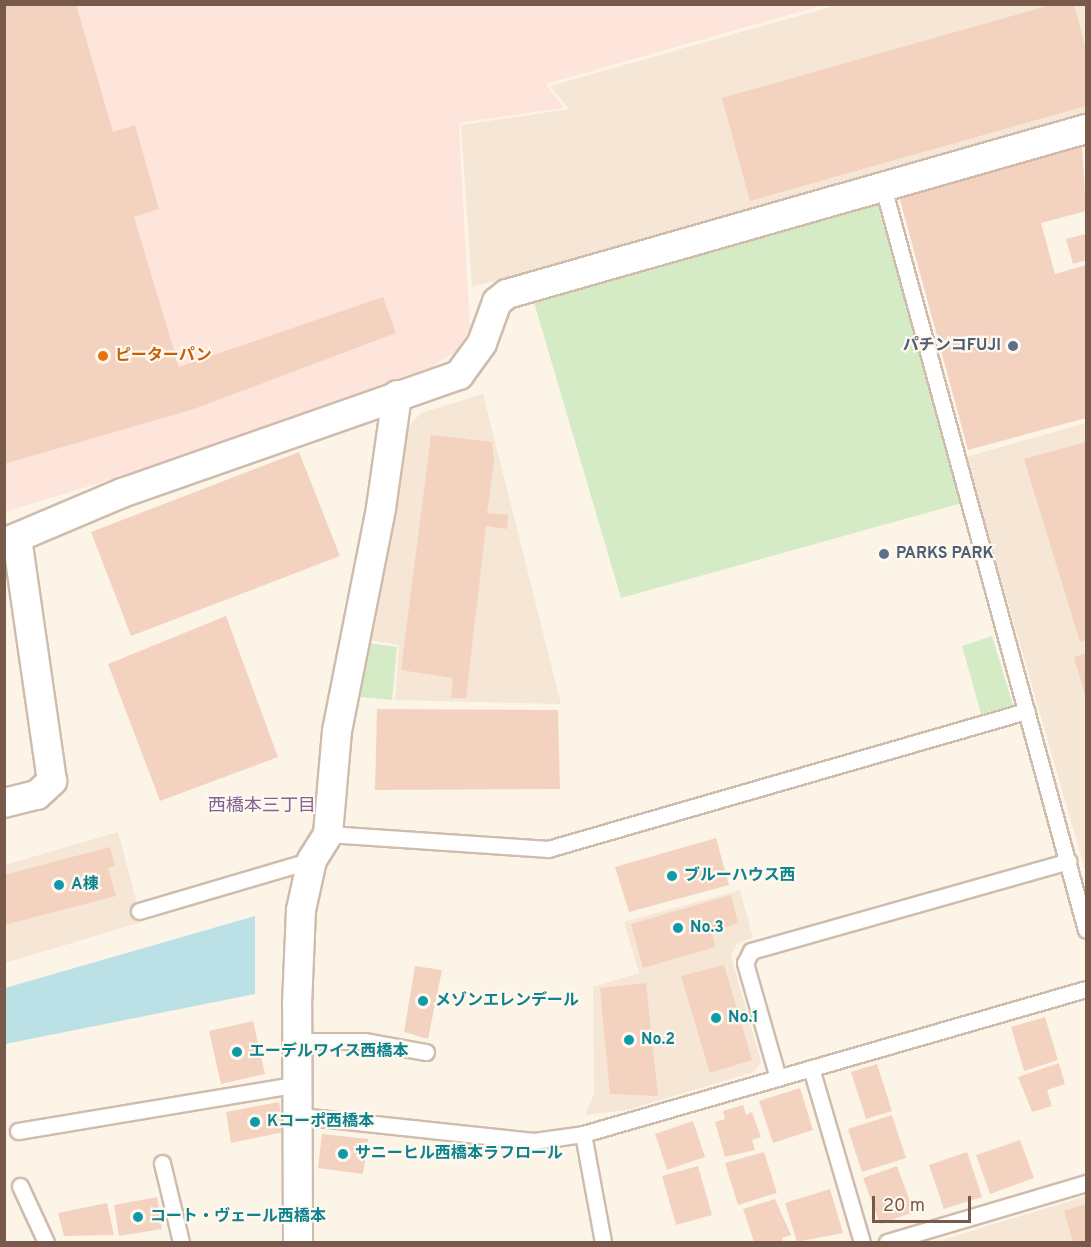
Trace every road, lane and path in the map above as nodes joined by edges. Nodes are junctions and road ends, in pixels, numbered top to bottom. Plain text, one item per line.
1 (1086, 129) edge
2 (883, 187) junction
3 (397, 395) junction
4 (11, 541) edge
5 (1027, 711) junction
6 (4, 803) edge
7 (328, 834) junction
8 (312, 860) junction
9 (1068, 861) junction
10 (139, 910) dead end
11 (1086, 930) edge
12 (1086, 988) edge
13 (298, 1041) junction
14 (426, 1052) dead end
15 (811, 1068) junction
16 (778, 1078) junction
17 (300, 1084) junction
18 (300, 1116) junction
19 (18, 1131) dead end
20 (584, 1134) junction
21 (162, 1163) dead end
22 (1086, 1183) edge
23 (20, 1186) dead end
24 (46, 1242) edge
25 (181, 1242) edge
26 (298, 1242) edge
27 (603, 1242) edge
28 (862, 1242) edge
29 (887, 1242) edge

1 - 2 street
2 - 3 street
2 - 5 lane
3 - 4 street
3 - 7 street
4 - 6 street
5 - 7 lane
5 - 9 lane
7 - 8 street
8 - 10 lane
8 - 13 street
9 - 11 lane
9 - 16 lane
12 - 15 lane
13 - 14 lane
13 - 17 street
15 - 16 lane
15 - 28 lane
16 - 20 lane
17 - 18 street
17 - 19 lane
18 - 20 lane
18 - 26 street
20 - 27 lane
21 - 25 lane
22 - 29 lane
23 - 24 lane

